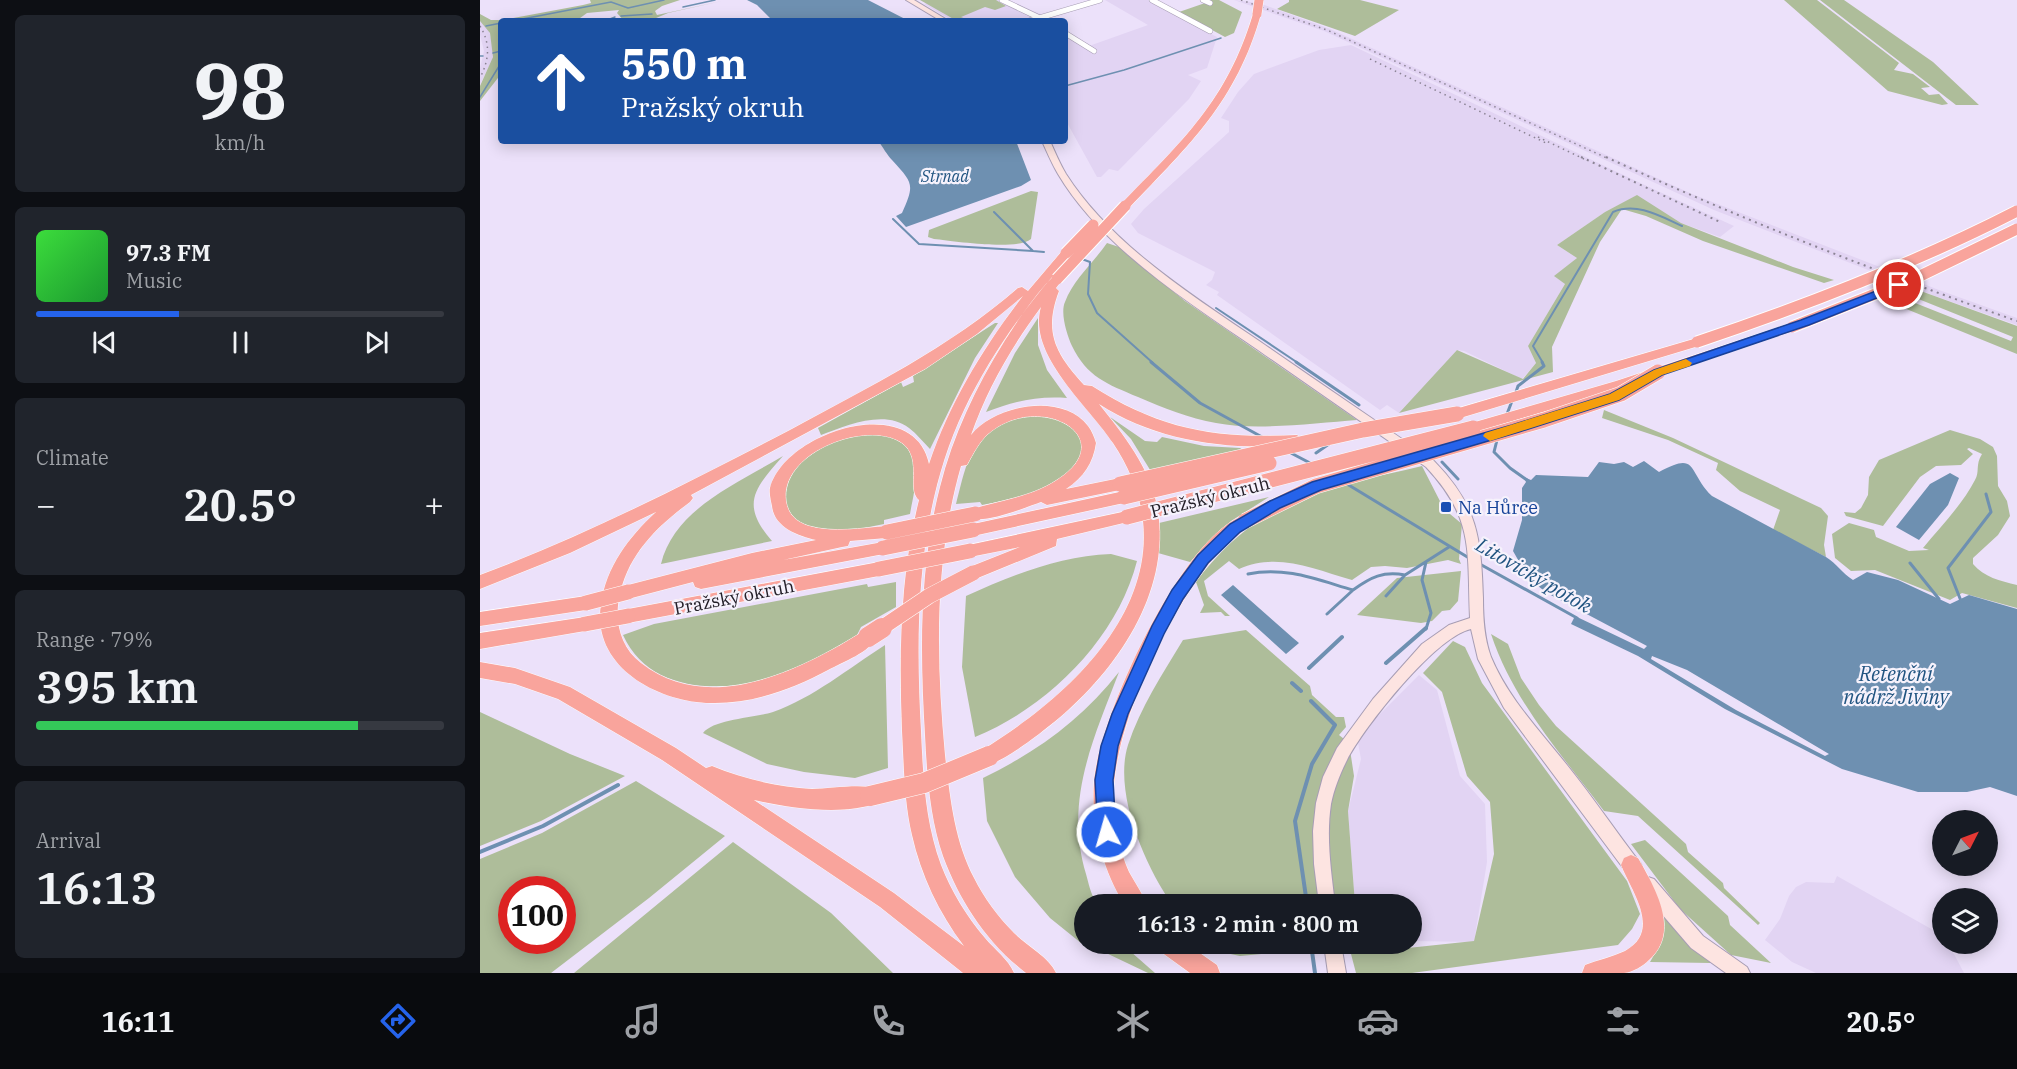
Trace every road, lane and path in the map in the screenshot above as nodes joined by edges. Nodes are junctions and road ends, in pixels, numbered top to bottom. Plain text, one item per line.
1 (909, 0) edge
2 (1002, 0) edge
3 (1100, 0) edge
4 (1152, 0) edge
5 (1203, 0) edge
6 (1259, 0) edge
7 (1210, 3) dead end
8 (1250, 9) edge
9 (941, 18) edge
10 (1040, 18) edge
11 (1045, 18) edge
12 (1210, 31) dead end
13 (1068, 35) edge
14 (1094, 51) dead end
15 (1047, 145) edge
16 (1120, 204) junction
17 (2017, 211) edge
18 (2017, 229) edge
19 (1048, 276) junction
20 (1658, 372) junction
21 (1068, 375) junction
22 (1457, 414) junction
23 (1363, 430) junction
24 (751, 457) junction
25 (946, 490) junction
26 (1122, 490) junction
27 (1004, 508) junction
28 (974, 522) junction
29 (1095, 524) junction
30 (921, 528) junction
31 (885, 540) junction
32 (480, 582) edge
33 (480, 619) edge
34 (1476, 622) junction
35 (480, 641) edge
36 (480, 669) edge
37 (669, 754) junction
38 (1631, 865) junction
39 (1131, 894) edge
40 (1325, 894) edge
41 (1183, 954) edge
42 (1334, 954) edge
43 (981, 973) edge
44 (1003, 973) edge
45 (1045, 973) edge
46 (1209, 973) edge
47 (1337, 973) edge
48 (1593, 973) edge
49 (1741, 973) edge

1 - 9 main road
2 - 10 street
3 - 11 street
4 - 12 street
5 - 7 street
6 - 8 highway, bridge
8 - 16 highway
13 - 14 street
15 - 34 main road
16 - 19 highway, bridge
16 - 19 highway, bridge
17 - 22 highway, Pražský okruh, bridge
18 - 20 highway, Pražský okruh, bridge
19 - 21 highway
19 - 24 highway
19 - 25 highway
19 - 30 highway
20 - 29 highway, Pražský okruh, bridge
20 - 39 highway, bridge
21 - 23 highway, bridge
21 - 37 highway, bridge
22 - 23 highway, bridge
22 - 26 highway, Pražský okruh, bridge
23 - 26 highway, bridge
24 - 29 highway, bridge
24 - 32 highway
25 - 27 highway
25 - 45 highway
26 - 27 highway
26 - 28 highway, Pražský okruh
27 - 28 highway
28 - 31 highway, Pražský okruh, bridge
29 - 35 highway, Pražský okruh, bridge
30 - 31 highway
30 - 44 highway
31 - 33 highway, Pražský okruh, bridge
34 - 38 main road
34 - 40 main road
36 - 37 highway
37 - 43 highway
38 - 48 highway
38 - 49 main road
41 - 46 highway
42 - 47 main road

